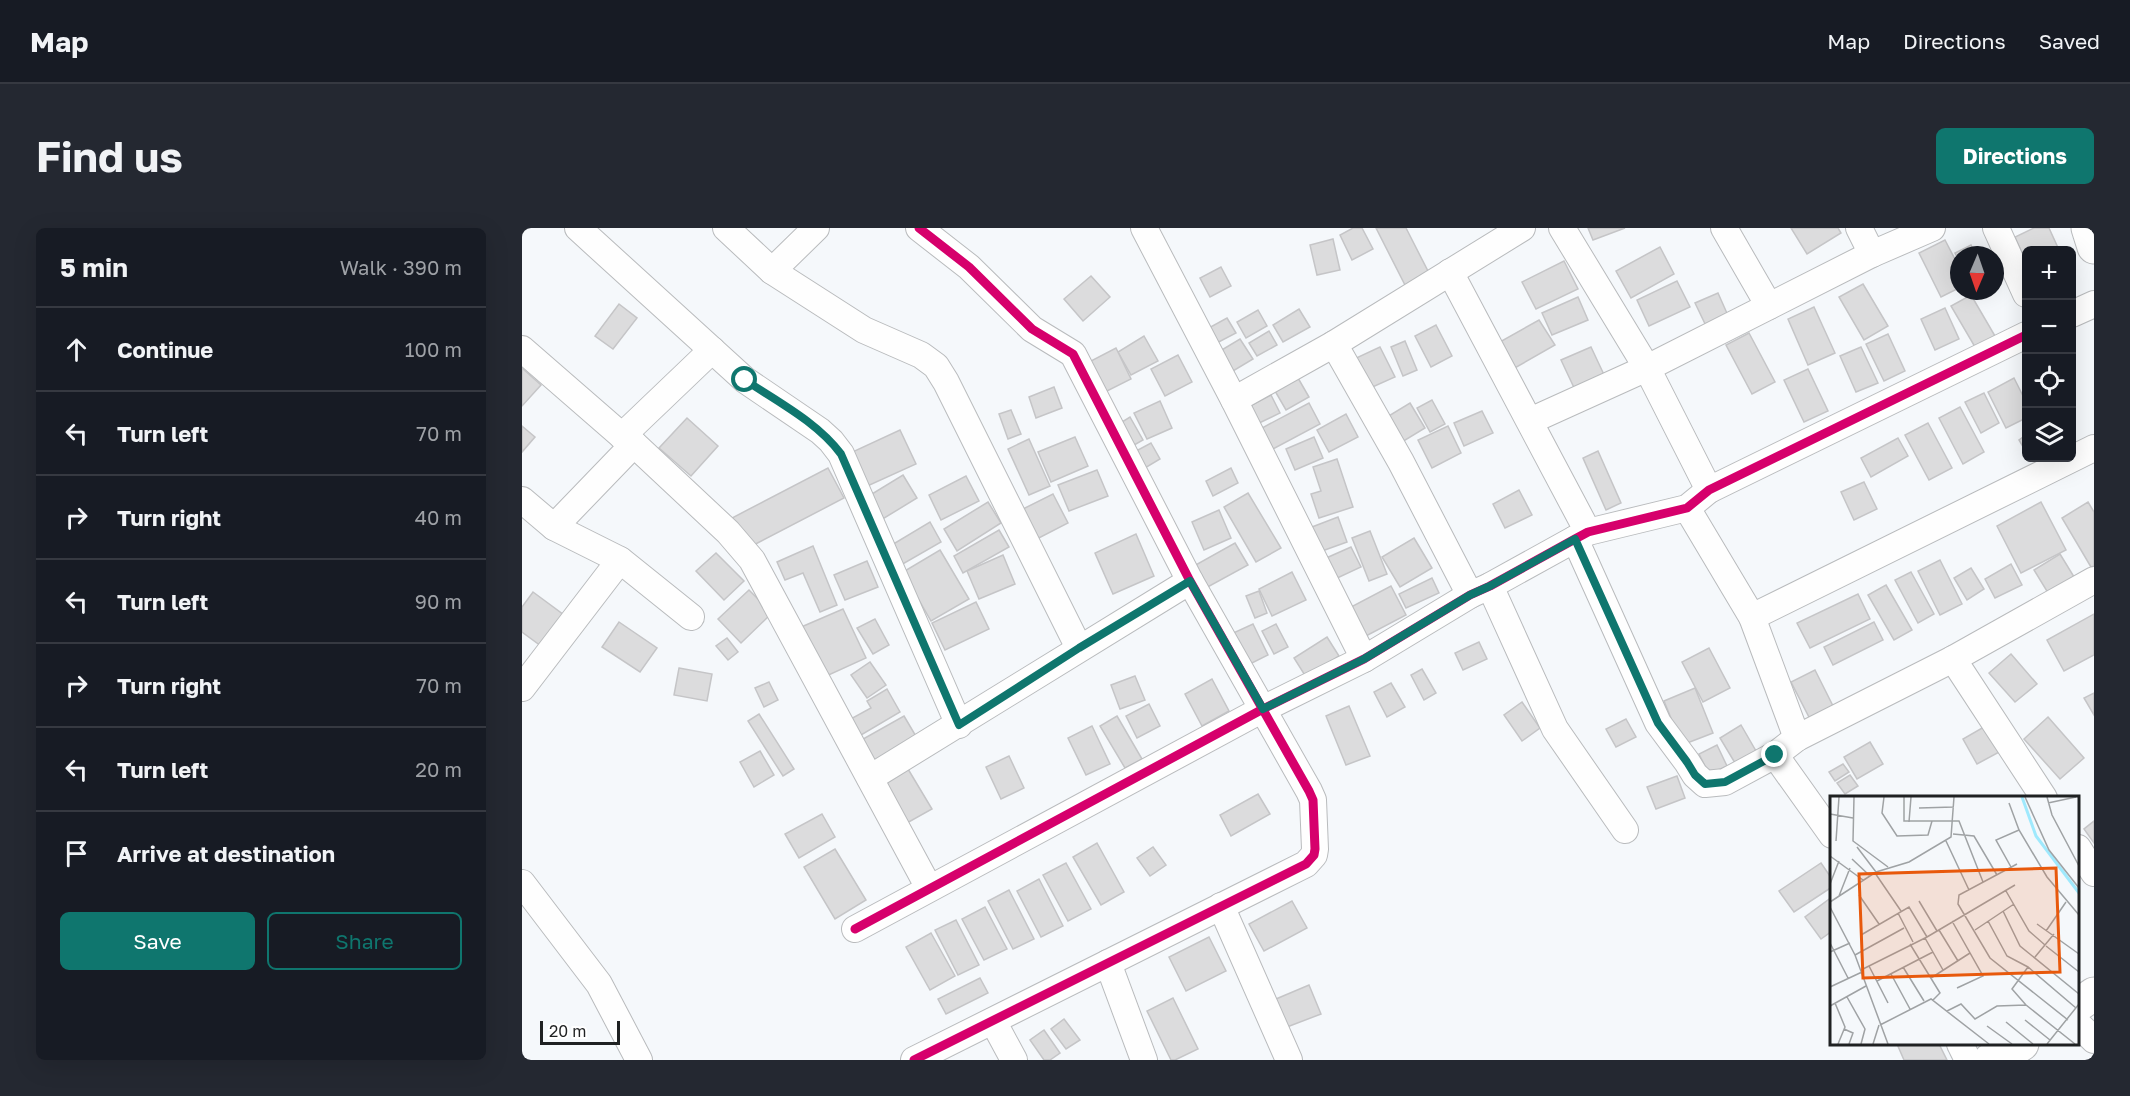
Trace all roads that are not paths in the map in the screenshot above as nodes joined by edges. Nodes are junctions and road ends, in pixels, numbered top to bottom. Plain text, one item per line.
1 (578, 228) edge
2 (726, 228) edge
3 (816, 228) edge
4 (919, 228) edge
5 (1144, 228) edge
6 (1522, 228) edge
7 (1562, 228) edge
8 (1724, 228) edge
9 (1859, 228) edge
10 (1932, 228) edge
11 (1996, 228) edge
12 (2088, 228) edge
13 (2094, 247) edge
14 (1872, 254) junction
15 (772, 271) junction
16 (1450, 272) junction
17 (2022, 285) edge
18 (2094, 304) edge
19 (1768, 306) junction
20 (2076, 312) edge
21 (2022, 337) edge
22 (1334, 344) junction
23 (522, 350) edge
24 (712, 350) junction
25 (1647, 368) junction
26 (1234, 400) junction
27 (1530, 421) junction
28 (628, 440) junction
29 (2094, 448) edge
30 (1709, 490) junction
31 (522, 500) edge
32 (1687, 508) junction
33 (554, 527) junction
34 (1582, 535) junction
35 (620, 560) junction
36 (2094, 580) edge
37 (1190, 581) junction
38 (1480, 591) junction
39 (692, 617) dead end
40 (1752, 617) junction
41 (1079, 648) junction
42 (1364, 659) junction
43 (1953, 660) junction
44 (522, 688) edge
45 (1263, 709) junction
46 (959, 725) junction
47 (1797, 738) junction
48 (1775, 755) junction
49 (870, 778) junction
50 (2043, 796) edge
51 (1625, 830) dead end
52 (1830, 832) edge
53 (2079, 850) edge
54 (2094, 873) edge
55 (522, 883) edge
56 (929, 888) junction
57 (1221, 906) junction
58 (855, 928) dead end
59 (1108, 963) junction
60 (2094, 994) edge
61 (2079, 1004) edge
62 (993, 1021) junction
63 (2079, 1025) edge
64 (2094, 1040) edge
65 (1960, 1045) edge
66 (639, 1060) edge
67 (914, 1060) edge
68 (1014, 1060) edge
69 (1144, 1060) edge
70 (1289, 1060) edge
71 (1968, 1060) edge

1 - 24 street
2 - 15 street
3 - 15 street
4 - 37 street
5 - 26 street
6 - 16 street
7 - 25 street
8 - 19 street
9 - 14 street
10 - 14 street
11 - 17 street
12 - 13 street
14 - 19 street
15 - 41 street
16 - 22 street
16 - 27 street
18 - 20 street
19 - 25 street
21 - 30 street
22 - 26 street
22 - 38 street
23 - 28 street
24 - 28 street
24 - 46 street
25 - 27 street
25 - 30 street
26 - 42 street
27 - 34 street
28 - 33 street
28 - 49 street
29 - 40 street
30 - 32 street
31 - 33 street
32 - 34 street
32 - 40 street
33 - 35 street
34 - 38 street
34 - 48 street
35 - 39 street
35 - 44 street
36 - 43 street
37 - 41 street
37 - 45 street
38 - 42 street
38 - 51 street
40 - 47 street
41 - 46 street
42 - 45 street
43 - 47 street
43 - 50 street
45 - 56 street
45 - 57 street
46 - 49 street
47 - 48 street
48 - 52 street
49 - 56 street
53 - 54 street
55 - 66 street
56 - 58 street
57 - 59 street
57 - 70 street
59 - 62 street
59 - 69 street
60 - 61 street
62 - 67 street
62 - 68 street
63 - 64 street
65 - 71 street

